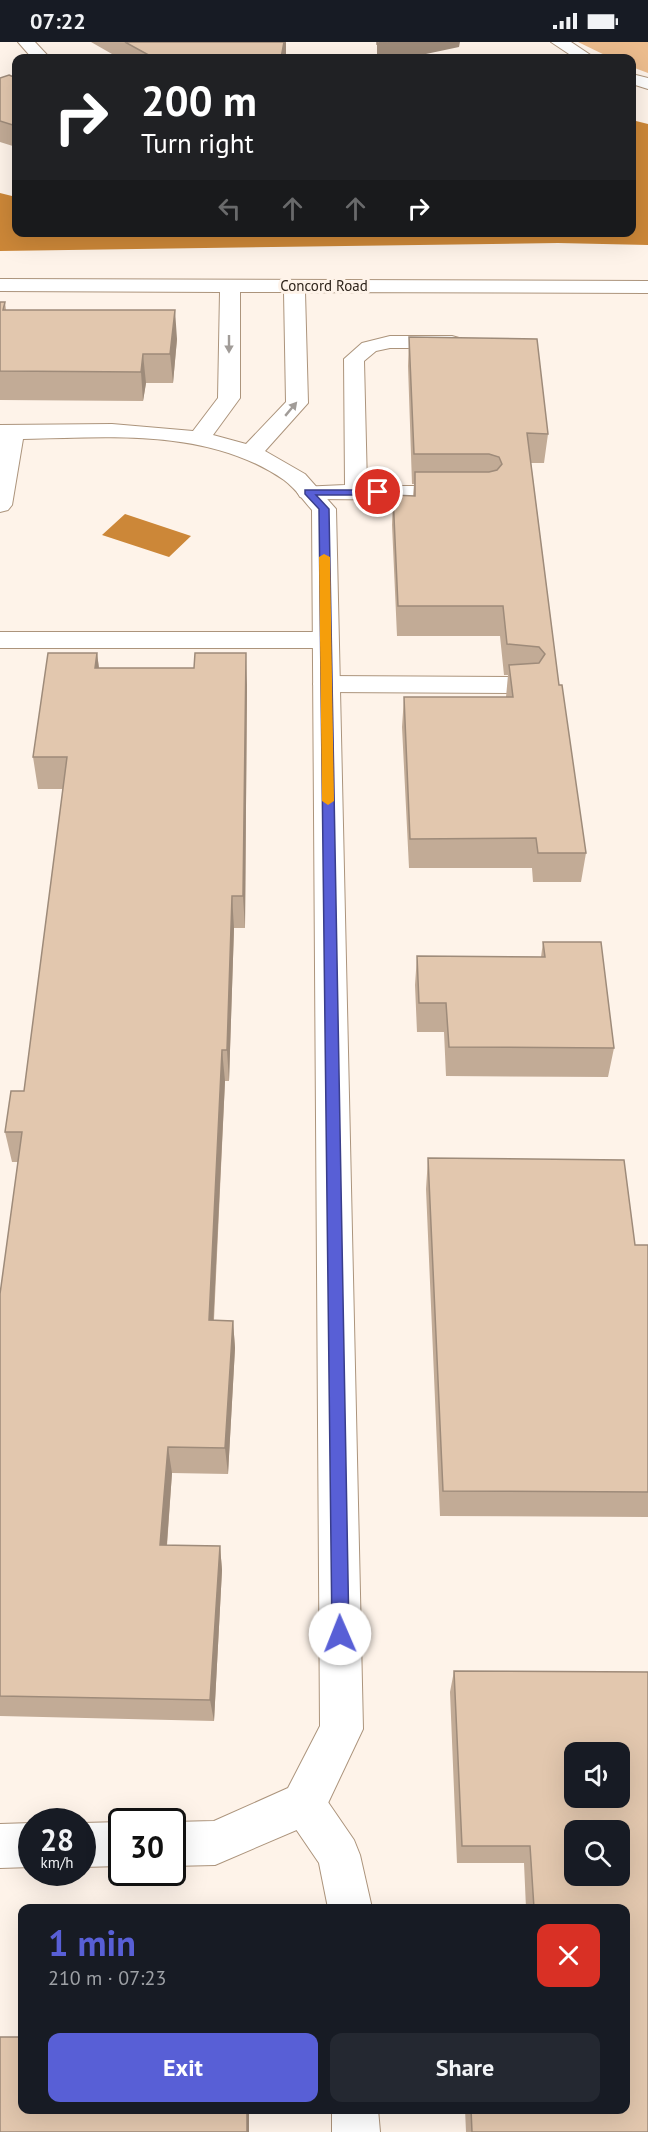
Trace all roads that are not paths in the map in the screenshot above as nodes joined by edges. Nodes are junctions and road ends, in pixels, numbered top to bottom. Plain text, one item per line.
1 (27, 42) edge
2 (559, 42) edge
3 (38, 54) edge
4 (572, 54) edge
5 (0, 285) edge
6 (230, 285) junction
7 (294, 285) junction
8 (648, 286) edge
9 (471, 342) edge
10 (6, 432) edge
11 (198, 439) junction
12 (251, 452) junction
13 (308, 492) junction
14 (356, 492) junction
15 (475, 493) edge
16 (0, 505) edge
17 (0, 640) edge
18 (326, 640) junction
19 (326, 684) junction
20 (526, 685) edge
21 (303, 1804) junction
22 (186, 1844) edge
23 (18, 1845) edge
24 (0, 1846) edge
25 (349, 1904) edge
26 (355, 2114) edge
27 (356, 2132) edge

1 - 3 street
2 - 4 street
5 - 6 street, Concord Road
6 - 7 street, Concord Road
6 -> 11 street
7 - 8 street, Concord Road
12 -> 7 street
9 - 14 lane
10 - 11 street
10 - 16 street
11 - 12 street
12 - 13 street
13 - 14 lane
13 - 18 street
14 - 15 lane
17 - 18 lane
18 - 19 street
19 - 20 lane
19 - 21 street
21 - 22 street
21 - 25 lane
23 - 24 street
26 - 27 lane

